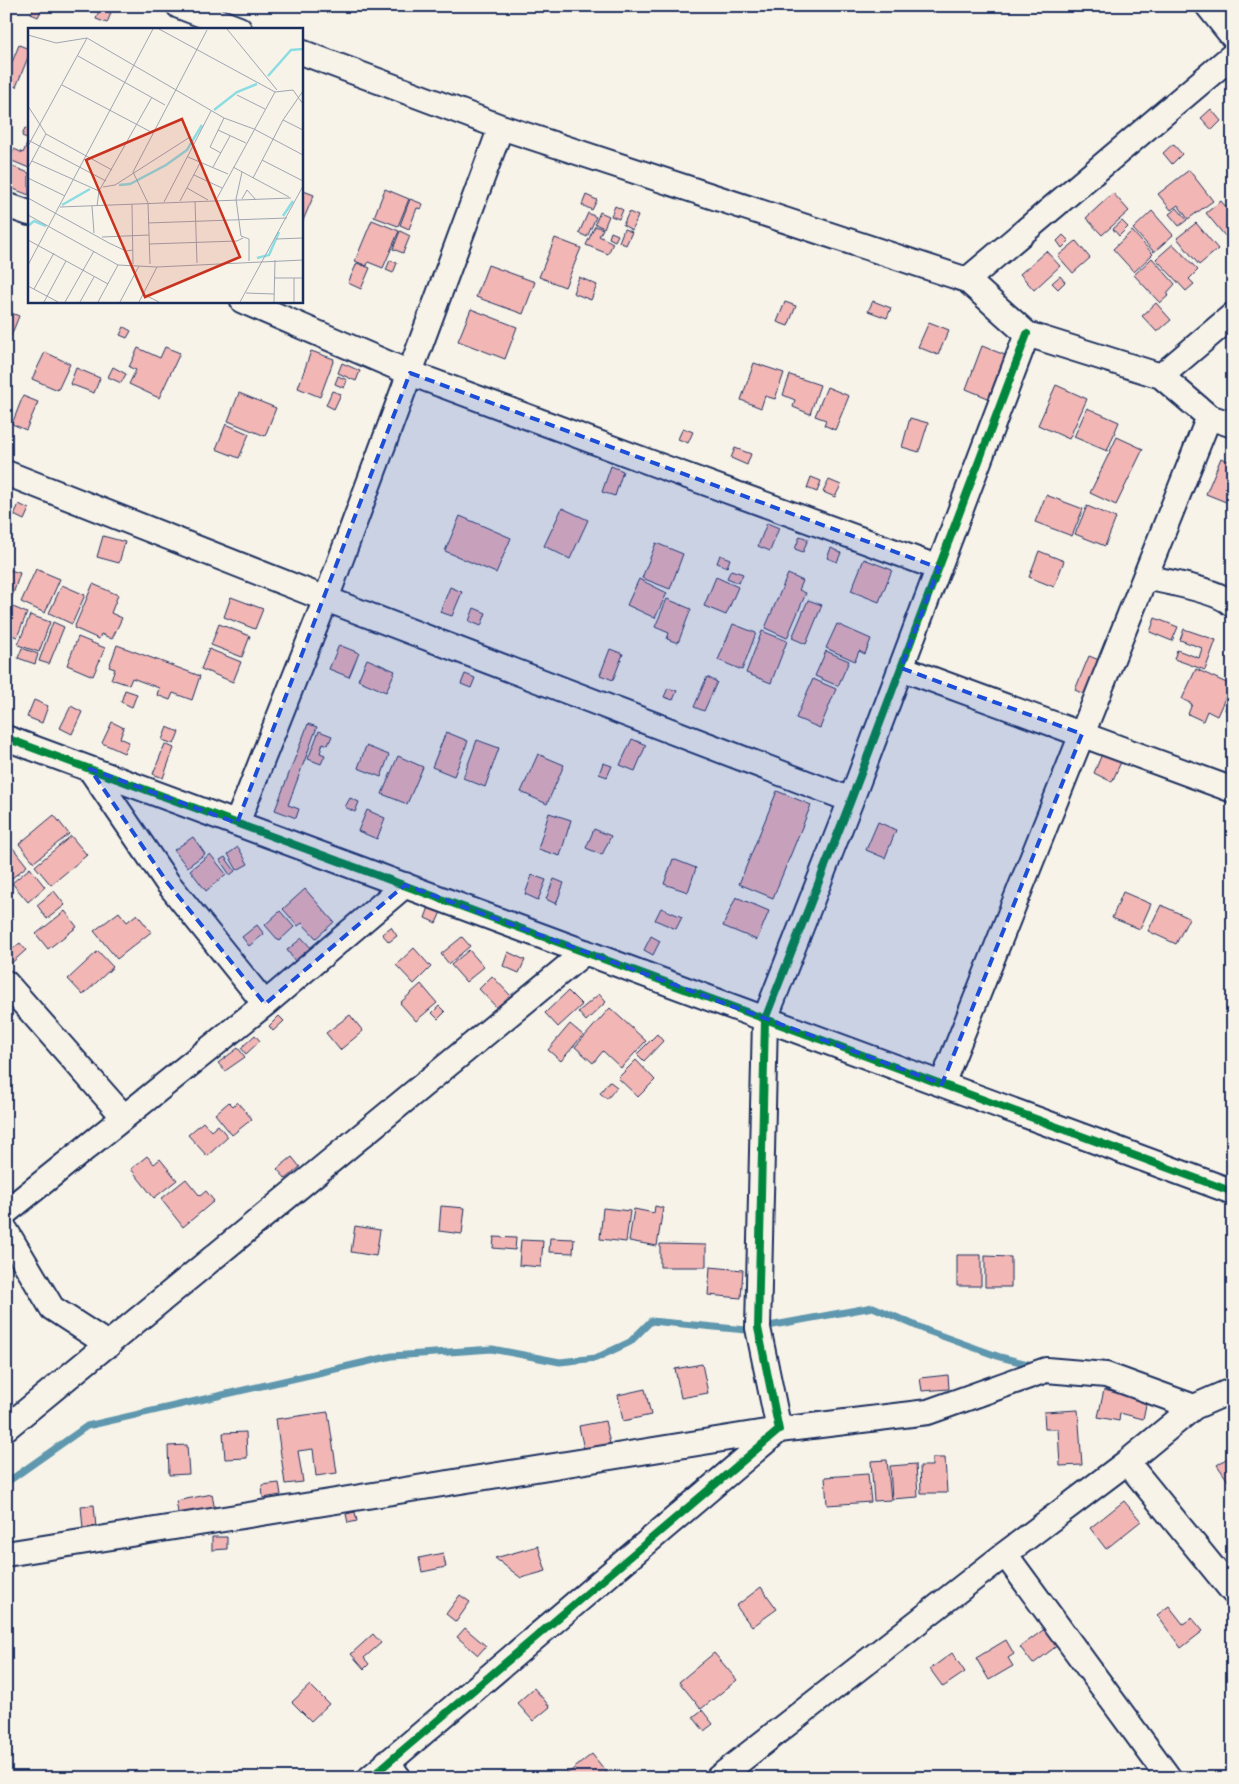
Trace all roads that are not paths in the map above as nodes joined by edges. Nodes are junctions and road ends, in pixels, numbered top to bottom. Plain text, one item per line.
1 (179, 6) edge
2 (1208, 6) edge
3 (236, 28) edge
4 (1233, 37) edge
5 (302, 52) edge
6 (1233, 55) edge
7 (501, 127) junction
8 (6, 205) edge
9 (28, 213) edge
10 (968, 280) junction
11 (245, 302) edge
12 (1233, 316) edge
13 (1027, 334) junction
14 (410, 373) junction
15 (1160, 376) junction
16 (1209, 417) junction
17 (1233, 425) edge
18 (6, 473) edge
19 (939, 568) junction
20 (1146, 577) junction
21 (326, 600) junction
22 (1233, 605) edge
23 (901, 668) junction
24 (1082, 734) junction
25 (6, 738) edge
26 (90, 769) junction
27 (1233, 790) edge
28 (851, 800) junction
29 (237, 823) junction
30 (405, 885) junction
31 (585, 952) junction
32 (6, 983) edge
33 (265, 1004) junction
34 (765, 1019) junction
35 (942, 1084) junction
36 (124, 1117) junction
37 (1233, 1192) edge
38 (6, 1212) edge
39 (6, 1231) edge
40 (109, 1345) junction
41 (1233, 1390) edge
42 (1194, 1406) junction
43 (6, 1428) edge
44 (779, 1430) junction
45 (1127, 1462) junction
46 (6, 1554) edge
47 (1005, 1554) junction
48 (1233, 1592) edge
49 (385, 1772) edge
50 (718, 1778) edge
51 (1169, 1778) edge

1 - 3 street
2 - 4 street
5 - 7 street
6 - 10 street
7 - 10 street
7 - 14 street
8 - 9 street
10 - 13 street
11 - 14 street
12 - 15 street
13 - 15 street
13 - 19 street
14 - 19 street
14 - 21 street
15 - 16 street
16 - 17 street
16 - 20 street
18 - 21 street
19 - 23 street
20 - 22 street
20 - 24 street
21 - 28 street
21 - 29 street
23 - 24 street
23 - 28 street
24 - 27 street
24 - 35 street
25 - 26 street
26 - 29 street
26 - 33 street
28 - 34 street
29 - 30 street
30 - 31 street
30 - 33 street
31 - 34 street
31 - 40 street
32 - 36 street
33 - 36 street
34 - 35 street
34 - 44 street
35 - 37 street
36 - 38 street
39 - 40 street
40 - 43 street
41 - 42 street
42 - 44 street
42 - 45 street
44 - 46 street
44 - 49 street
45 - 47 street
45 - 48 street
47 - 50 street
47 - 51 street

